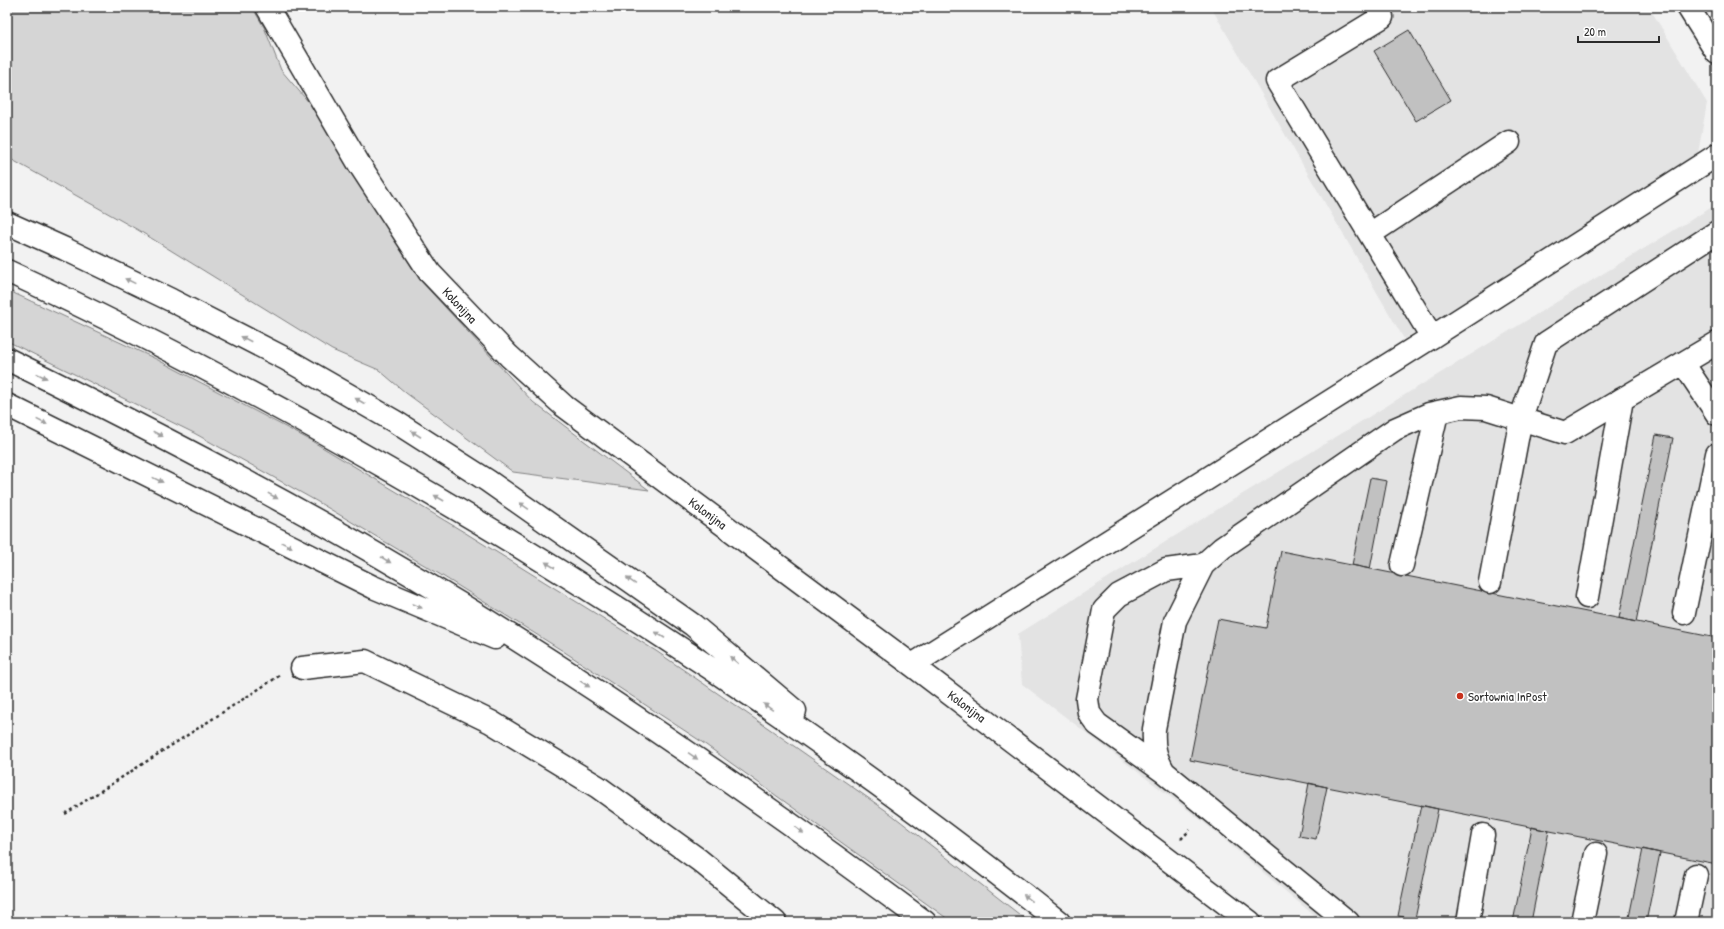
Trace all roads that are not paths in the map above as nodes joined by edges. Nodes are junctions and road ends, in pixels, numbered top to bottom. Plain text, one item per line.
1 (267, 7) edge
2 (1688, 7) edge
3 (1382, 17) dead end
4 (1717, 53) edge
5 (1509, 142) dead end
6 (1717, 155) edge
7 (7, 214) edge
8 (7, 223) edge
9 (1717, 232) edge
10 (1370, 234) junction
11 (65, 249) junction
12 (7, 271) edge
13 (1432, 337) junction
14 (1717, 343) edge
15 (7, 359) edge
16 (1683, 363) junction
17 (1622, 399) junction
18 (7, 405) edge
19 (1437, 413) junction
20 (1717, 414) edge
21 (1521, 418) junction
22 (1717, 454) edge
23 (1203, 565) junction
24 (1402, 565) dead end
25 (1490, 582) dead end
26 (1587, 597) dead end
27 (1684, 613) dead end
28 (552, 662) junction
29 (912, 664) junction
30 (302, 668) road end
31 (1164, 772) junction
32 (913, 811) junction
33 (1483, 835) dead end
34 (1596, 854) dead end
35 (1696, 875) dead end
36 (775, 922) edge
37 (925, 922) edge
38 (1059, 922) edge
39 (1250, 922) edge
40 (1348, 922) edge
41 (1468, 922) edge
42 (1582, 922) edge
43 (1686, 922) edge

1 - 29 main road, Kolonijna
2 - 4 main road
3 - 10 main road
5 - 10 main road
6 - 13 main road
7 - 11 main road
8 - 11 main road
9 - 21 main road
10 - 13 main road
32 -> 11 main road
32 -> 12 main road
13 - 29 main road
14 - 16 main road
15 -> 28 main road
16 - 17 main road
16 - 20 main road
17 - 21 main road
17 - 26 main road
18 -> 28 main road
19 - 21 main road
19 - 23 main road
19 - 24 main road
21 - 25 main road
22 - 27 main road
23 - 31 main road
23 - 31 main road
28 -> 37 main road
29 - 39 main road, Kolonijna
30 - 36 main road
31 - 40 main road
38 -> 32 main road
33 - 41 main road
34 - 42 main road
35 - 43 main road

